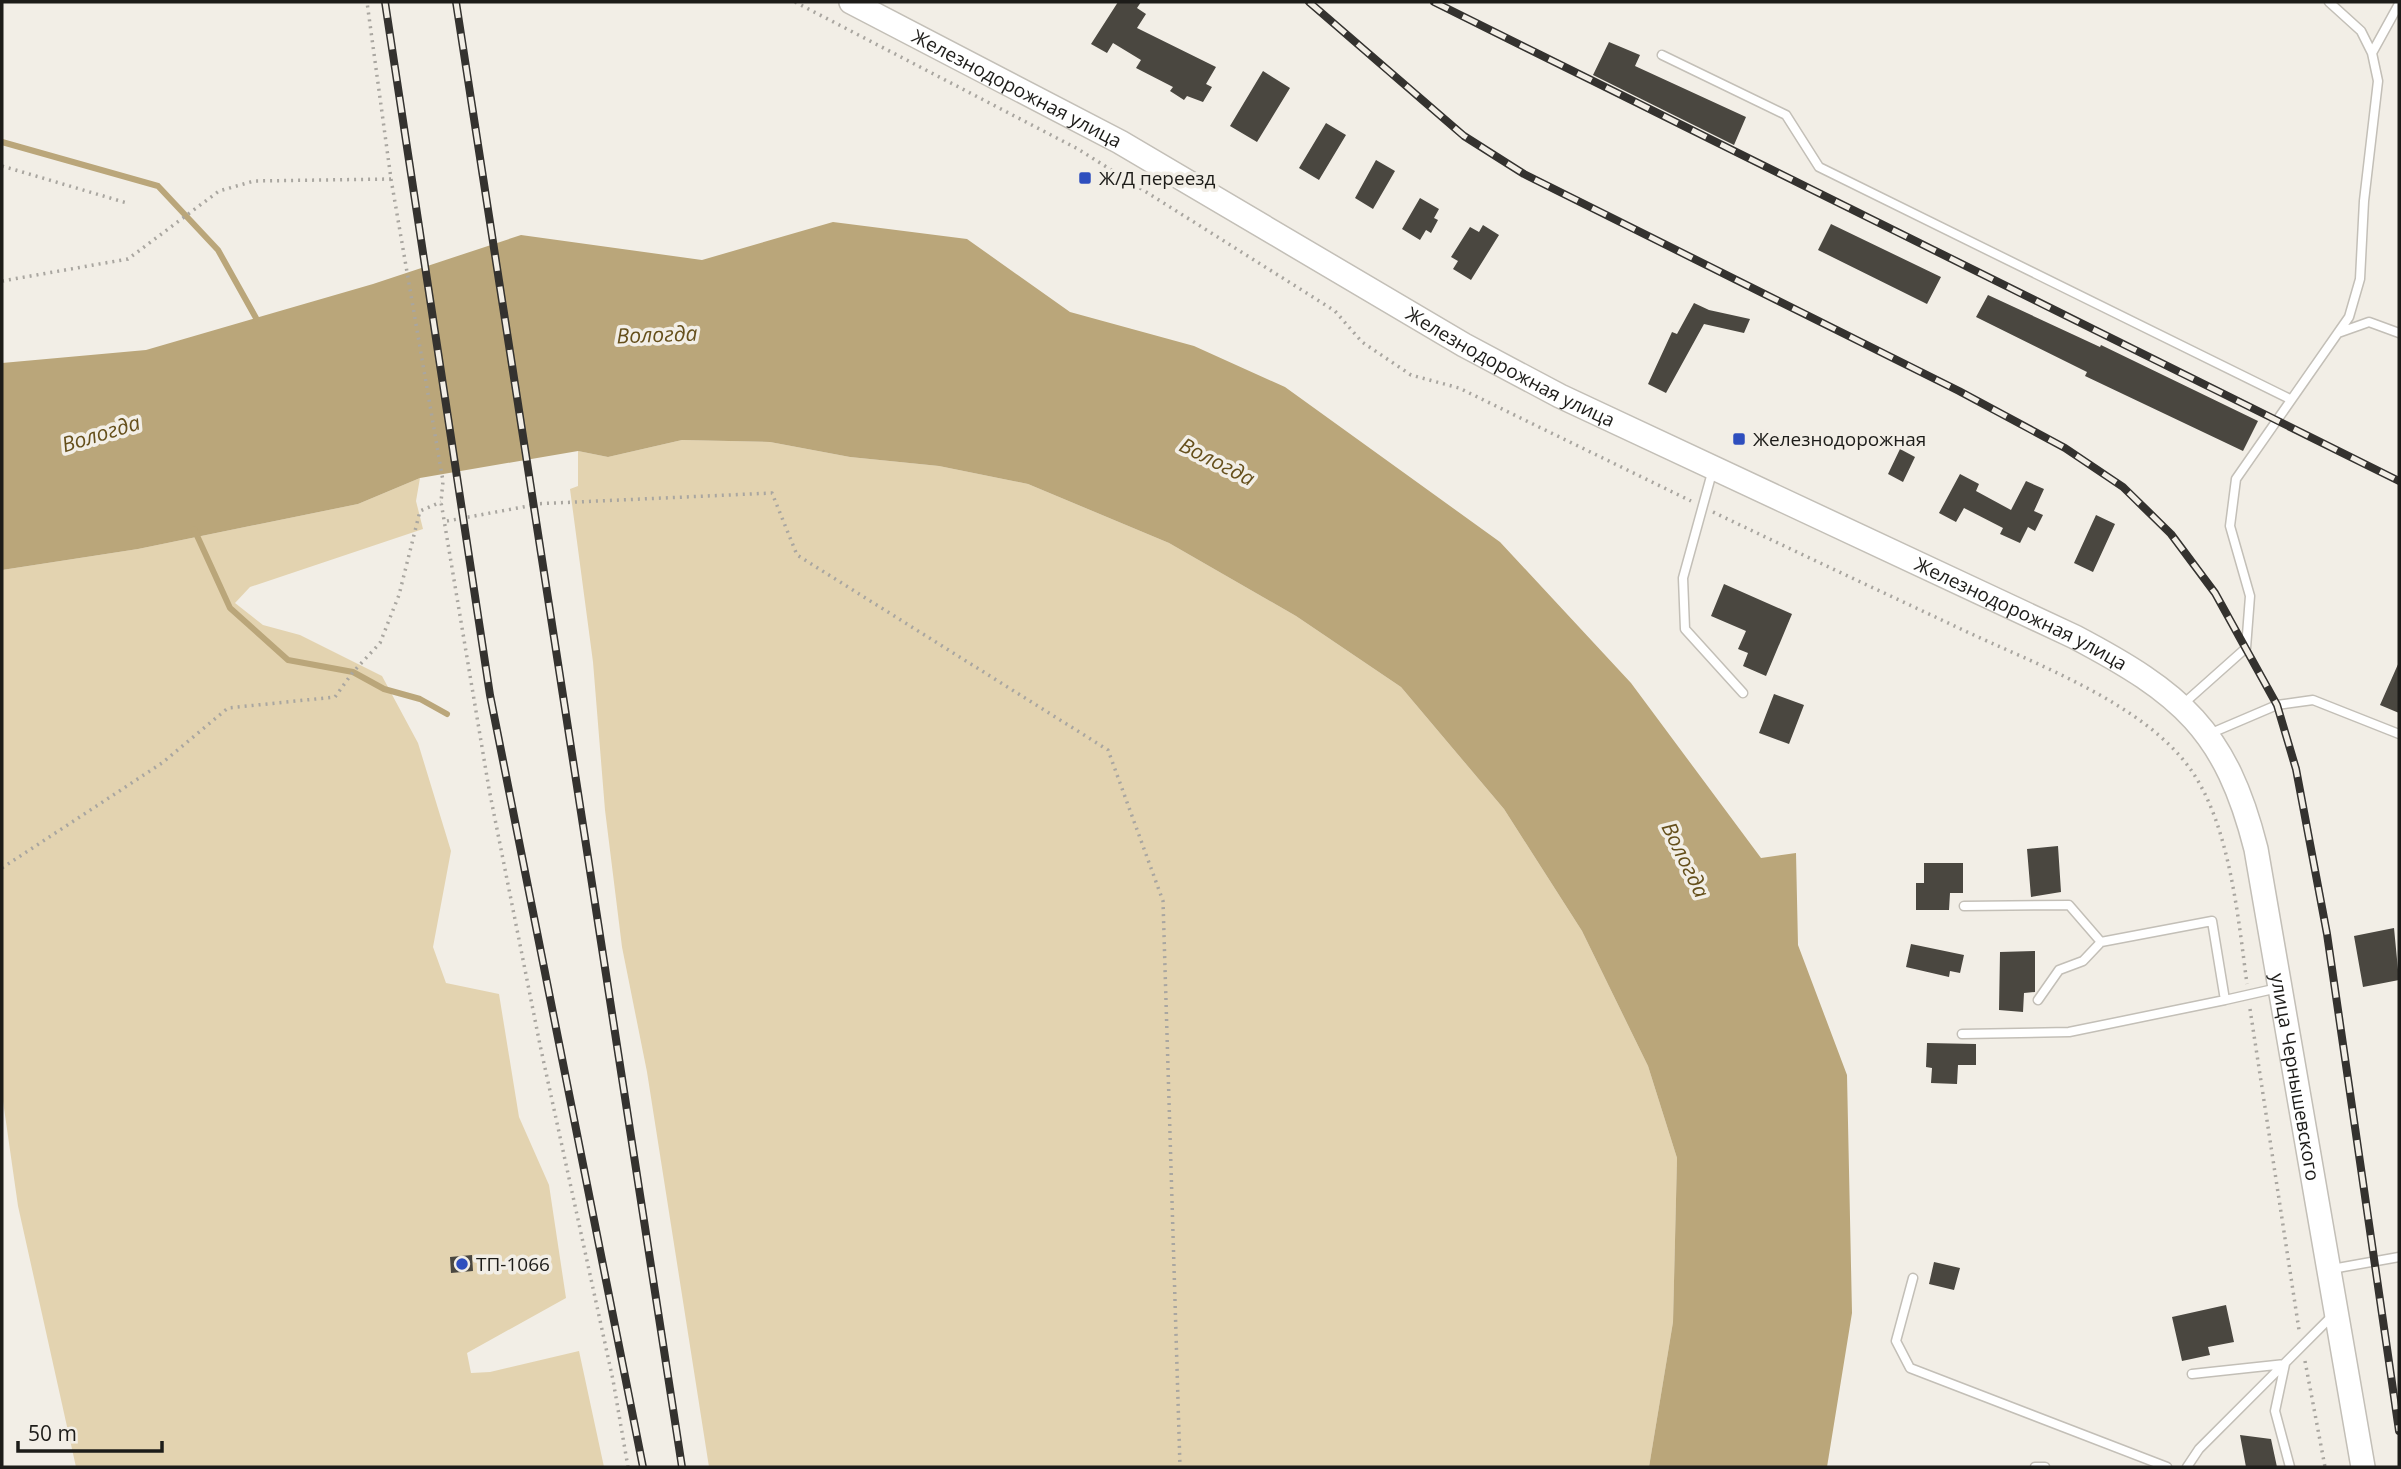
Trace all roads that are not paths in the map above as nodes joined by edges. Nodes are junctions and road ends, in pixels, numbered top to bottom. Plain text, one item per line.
1 (851, 2) edge
2 (2329, 2) edge
3 (2399, 4) edge
4 (2372, 53) junction
5 (1662, 55) dead end
6 (2399, 333) edge
7 (2335, 334) junction
8 (2290, 399) junction
9 (1713, 469) junction
10 (1743, 693) dead end
11 (2182, 705) junction
12 (2209, 734) junction
13 (2399, 734) edge
14 (1964, 906) dead end
15 (2101, 942) junction
16 (2281, 987) junction
17 (2038, 1000) dead end
18 (2225, 1000) junction
19 (1962, 1034) dead end
20 (2398, 1255) edge
21 (2329, 1270) junction
22 (1913, 1278) dead end
23 (2335, 1313) junction
24 (2285, 1364) junction
25 (2192, 1374) dead end
26 (2035, 1467) edge
27 (2045, 1467) edge
28 (2167, 1467) edge
29 (2187, 1467) edge
30 (2290, 1467) edge
31 (2362, 1467) edge

1 - 9 main road, Железнодорожная улица
2 - 4 lane
3 - 4 lane
4 - 7 lane
5 - 8 lane
6 - 7 lane
7 - 8 lane
8 - 11 lane
9 - 10 lane
9 - 11 main road, Железнодорожная улица
11 - 12 main road, улица Чернышевского
12 - 13 lane
12 - 16 main road, улица Чернышевского
14 - 15 lane
15 - 17 lane
15 - 18 lane
16 - 18 lane
16 - 21 main road, улица Чернышевского
18 - 19 lane
20 - 21 lane
21 - 23 main road, улица Чернышевского
22 - 28 lane
23 - 24 lane
23 - 31 main road, улица Чернышевского
24 - 25 lane
24 - 29 lane
24 - 30 lane
26 - 27 lane

